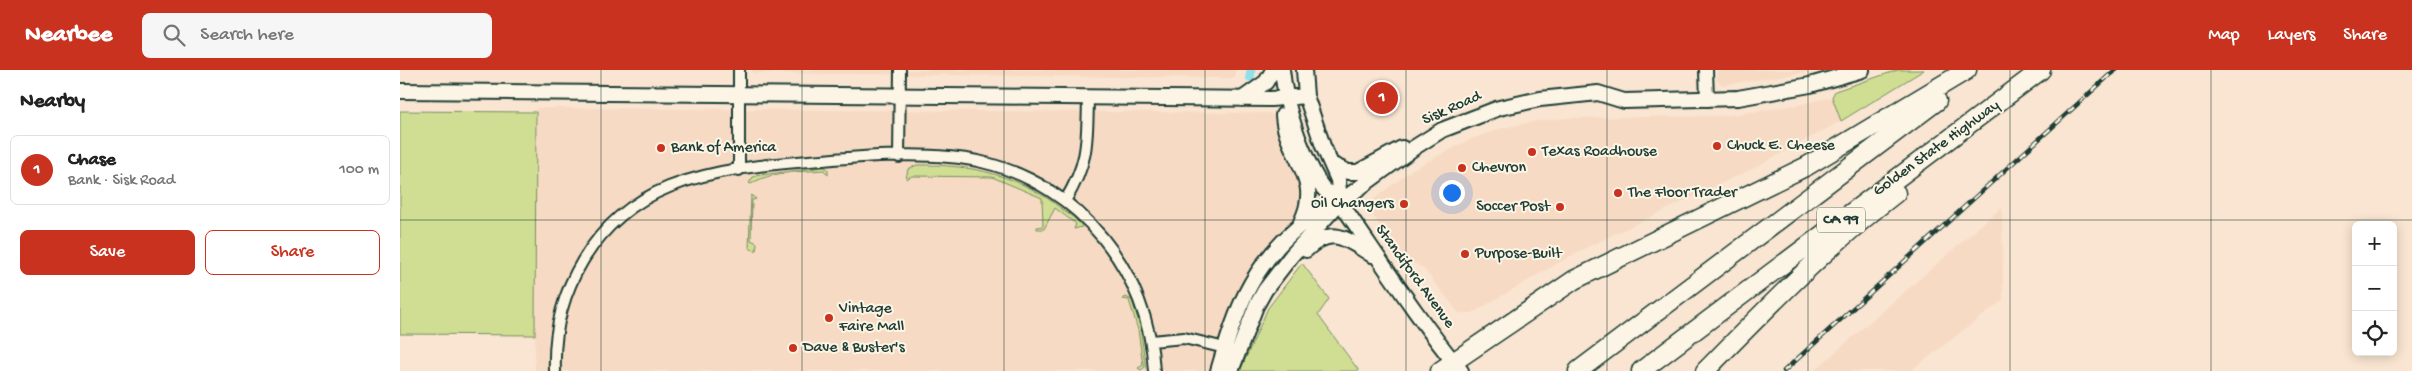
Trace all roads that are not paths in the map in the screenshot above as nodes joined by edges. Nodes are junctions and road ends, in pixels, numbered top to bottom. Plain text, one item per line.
1 (740, 70) edge
2 (900, 70) edge
3 (1273, 70) edge
4 (1282, 70) edge
5 (1304, 70) edge
6 (1706, 70) edge
7 (1862, 70) edge
8 (1967, 70) edge
9 (1977, 70) edge
10 (2041, 70) edge
11 (2047, 70) edge
12 (400, 91) edge
13 (739, 94) junction
14 (900, 95) junction
15 (1306, 96) junction
16 (1088, 97) junction
17 (1242, 99) junction
18 (1285, 99) junction
19 (1707, 100) junction
20 (1415, 146) junction
21 (899, 157) junction
22 (1332, 164) junction
23 (739, 170) junction
24 (1065, 201) junction
25 (1340, 202) junction
26 (1297, 228) junction
27 (1377, 258) junction
28 (1246, 328) junction
29 (1151, 341) junction
30 (1225, 348) junction
31 (1452, 368) edge
32 (555, 371) edge
33 (1154, 371) edge
34 (1218, 371) edge
35 (1231, 371) edge
36 (1578, 371) edge
37 (1641, 371) edge
38 (1705, 371) edge

1 - 13 street
2 - 14 street
3 - 17 main road
4 - 18 main road, Standiford Avenue
5 - 15 main road, Standiford Avenue
6 - 19 street
7 - 19 main road, Sisk Road
8 - 31 highway
9 - 36 highway, CA 99
10 - 37 highway, Golden State Highway / CA 99
11 - 38 highway
12 - 13 main road
13 - 14 main road
13 - 23 street
14 - 16 main road
14 - 21 street
15 - 18 main road
15 - 22 main road, Standiford Avenue
16 - 17 main road
16 - 24 street
17 - 18 main road
18 - 25 main road, Standiford Avenue
18 - 26 main road
19 - 20 main road, Sisk Road
20 - 22 main road
20 - 25 main road, Sisk Road
21 - 23 street
21 - 24 street
22 - 25 main road, Standiford Avenue
23 - 32 street
24 - 29 street
25 - 26 main road, Sisk Road
25 - 27 main road, Standiford Avenue
25 - 28 main road, Sisk Road
26 - 30 main road, Sisk Road
27 - 28 main road
27 - 31 main road, Standiford Avenue
28 - 35 main road, Sisk Road
29 - 30 street
29 - 33 street
30 - 34 main road, Sisk Road

